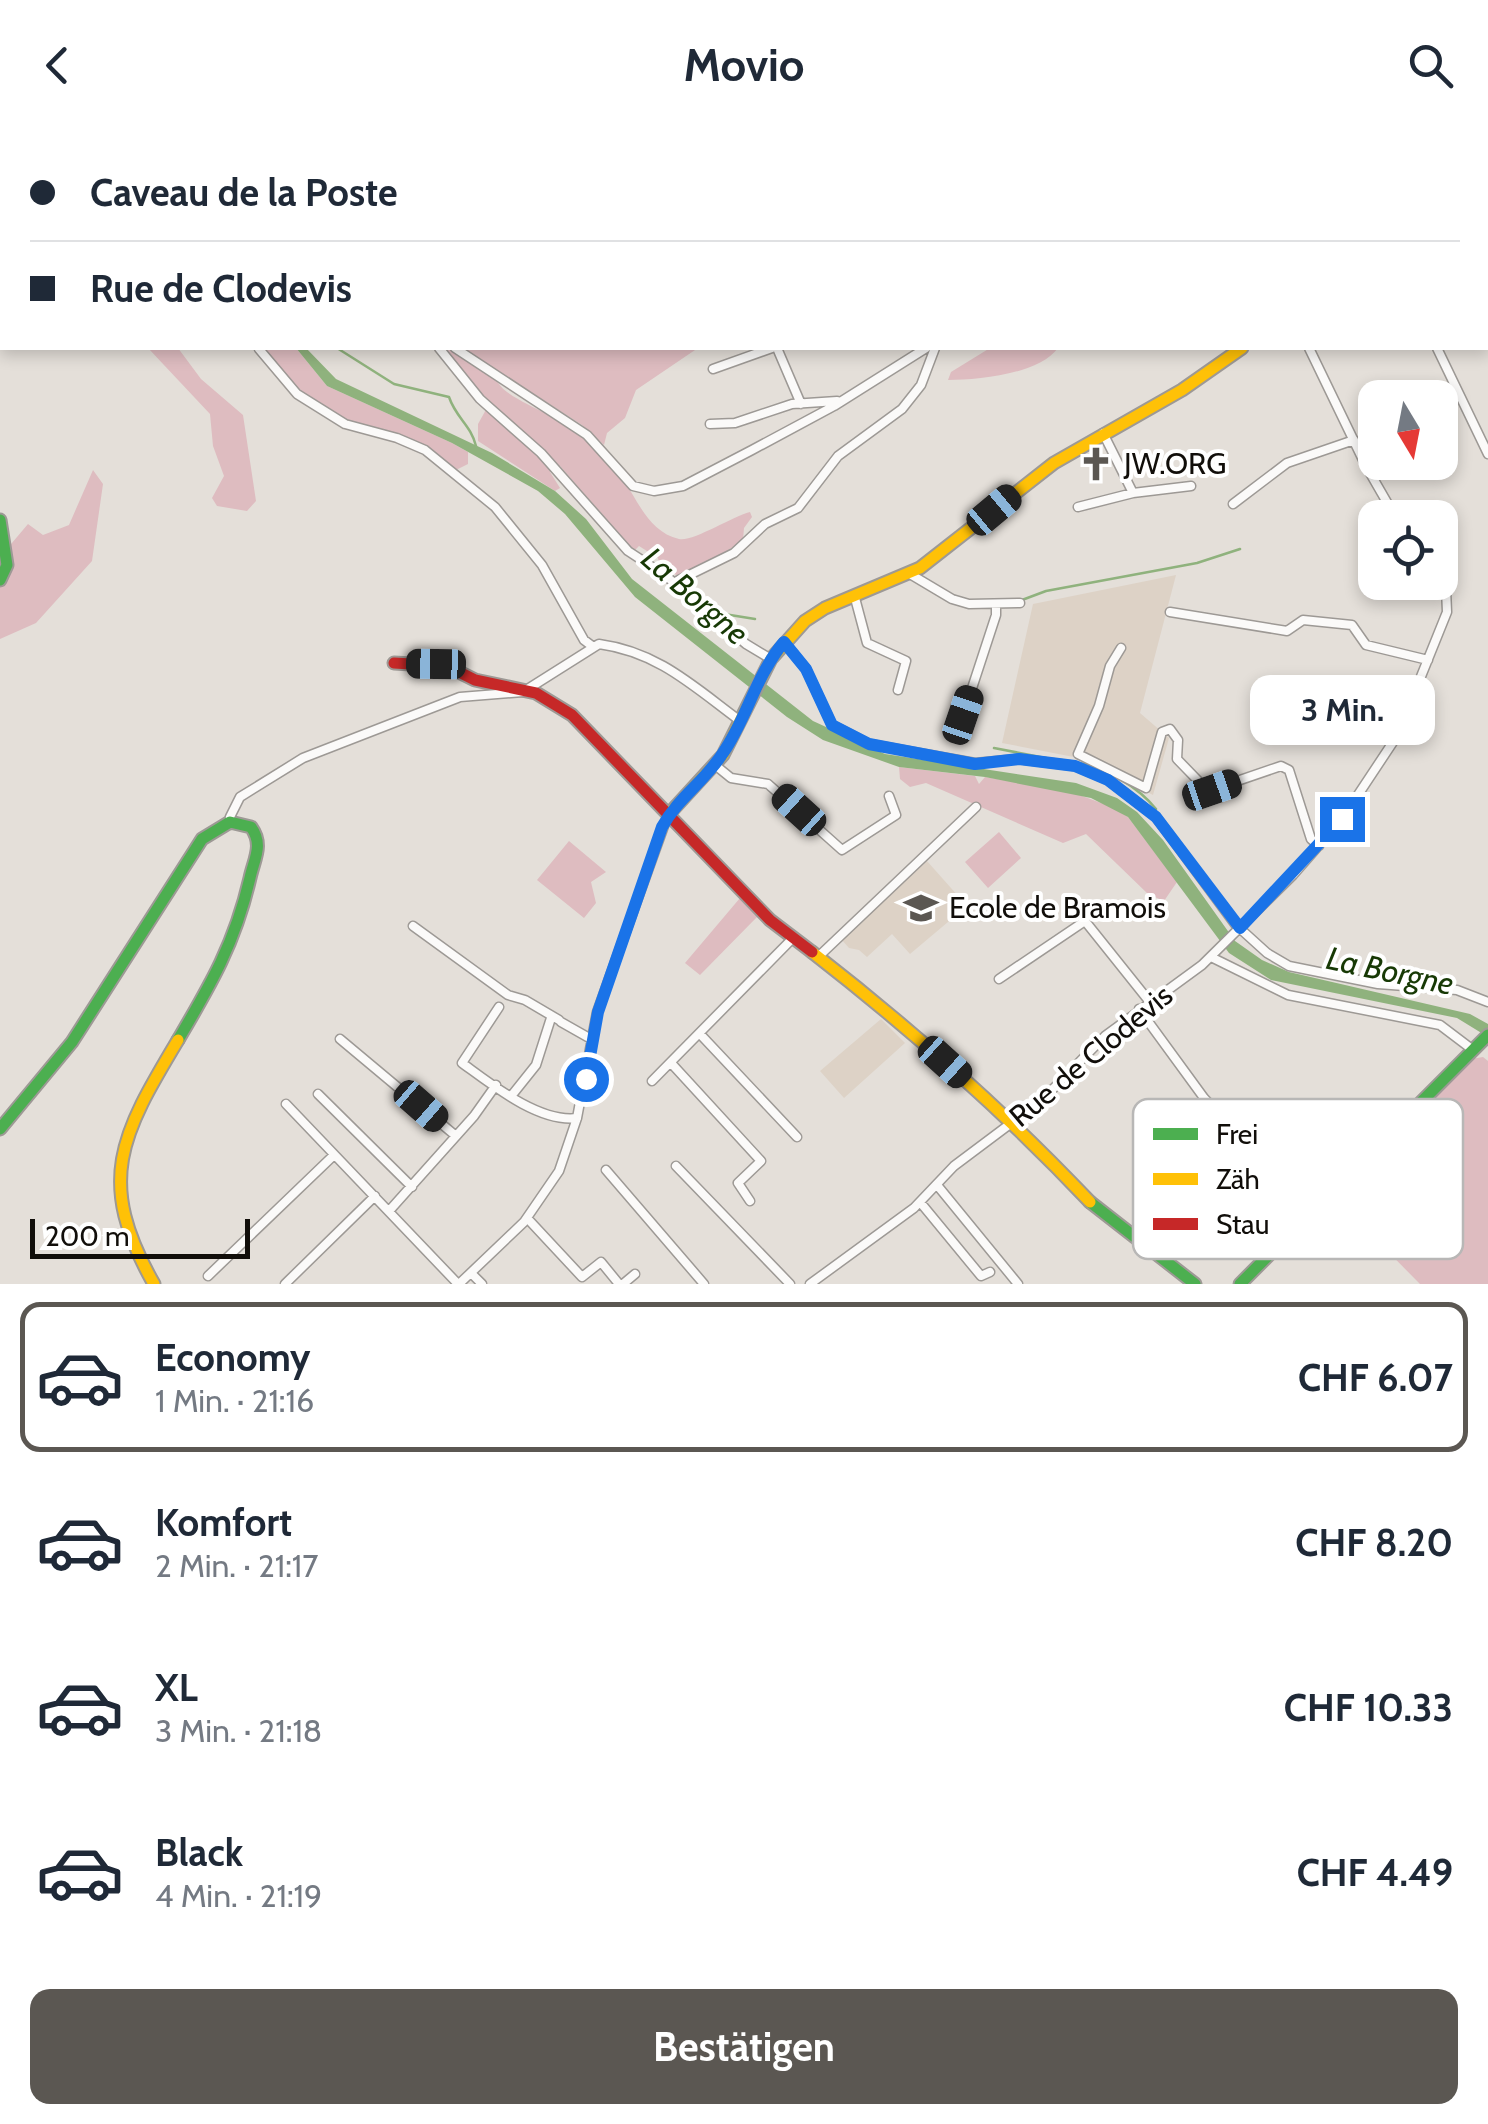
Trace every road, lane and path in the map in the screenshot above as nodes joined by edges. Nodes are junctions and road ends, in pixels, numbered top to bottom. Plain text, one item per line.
1 (261, 350) edge
2 (441, 350) edge
3 (458, 350) edge
4 (769, 350) edge
5 (776, 350) edge
6 (923, 350) edge
7 (934, 350) edge
8 (1239, 350) edge
9 (1310, 350) edge
10 (1438, 350) edge
11 (713, 369) dead end
12 (842, 400) junction
13 (801, 404) junction
14 (710, 424) dead end
15 (1103, 434) junction
16 (1354, 440) junction
17 (1488, 454) edge
18 (1191, 486) dead end
19 (1133, 493) junction
20 (1386, 500) edge
21 (1233, 504) dead end
22 (1078, 507) dead end
23 (0, 520) edge
24 (910, 574) junction
25 (0, 580) edge
26 (675, 582) junction
27 (855, 598) junction
28 (1446, 600) edge
29 (1020, 604) dead end
30 (996, 605) junction
31 (1170, 612) dead end
32 (784, 642) junction
33 (592, 646) junction
34 (1121, 648) dead end
35 (771, 660) junction
36 (1428, 660) junction
37 (394, 663) dead end
38 (527, 690) junction
39 (898, 690) dead end
40 (739, 720) junction
41 (957, 734) dead end
42 (714, 765) junction
43 (890, 796) dead end
44 (976, 807) dead end
45 (668, 815) junction
46 (230, 817) dead end
47 (1319, 846) junction
48 (413, 926) dead end
49 (1239, 929) junction
50 (792, 938) junction
51 (818, 957) junction
52 (1211, 957) junction
53 (998, 980) dead end
54 (1149, 1001) junction
55 (1488, 1002) edge
56 (499, 1006) dead end
57 (1139, 1008) junction
58 (557, 1020) junction
59 (700, 1034) junction
60 (340, 1039) dead end
61 (591, 1039) junction
62 (1482, 1041) edge
63 (671, 1063) junction
64 (652, 1081) dead end
65 (496, 1085) junction
66 (318, 1094) dead end
67 (512, 1095) junction
68 (1205, 1099) edge
69 (1423, 1099) edge
70 (286, 1104) dead end
71 (577, 1118) junction
72 (1014, 1123) junction
73 (0, 1129) edge
74 (456, 1136) junction
75 (797, 1138) dead end
76 (334, 1155) junction
77 (676, 1166) dead end
78 (606, 1170) dead end
79 (937, 1185) junction
80 (412, 1187) junction
81 (374, 1196) junction
82 (750, 1200) dead end
83 (920, 1202) junction
84 (389, 1212) junction
85 (527, 1218) junction
86 (1133, 1236) edge
87 (1163, 1259) edge
88 (1262, 1259) edge
89 (1257, 1264) junction
90 (990, 1272) dead end
91 (471, 1273) junction
92 (635, 1274) dead end
93 (208, 1276) dead end
94 (154, 1284) edge
95 (285, 1284) edge
96 (459, 1284) edge
97 (482, 1284) edge
98 (621, 1284) edge
99 (704, 1284) edge
100 (790, 1284) edge
101 (810, 1284) edge
102 (1018, 1284) edge
103 (1195, 1284) edge
104 (1230, 1284) edge
105 (1240, 1284) edge

1 - 33 street
2 - 26 street
3 - 12 street
4 - 11 street
5 - 13 street
6 - 12 street
7 - 26 street
8 - 15 street
9 - 16 street
10 - 17 street
12 - 13 street
13 - 14 street
15 - 19 street
15 - 24 street
16 - 20 street
16 - 21 street
18 - 19 street
19 - 22 street
23 - 25 street
24 - 27 street
24 - 30 street
26 - 35 street
27 - 32 street
27 - 39 street
28 - 36 street, Rue de Clodevis
29 - 30 street
30 - 41 street
31 - 36 street
32 - 35 street
32 - 49 street
33 - 38 street
33 - 40 street
34 - 47 street
35 - 40 street
36 - 47 street, Rue de Clodevis
37 - 38 street
38 - 45 street
38 - 46 street
40 - 42 street
42 - 43 street
42 - 45 street
44 - 51 street
45 - 50 street
45 - 61 street
47 - 49 street, Rue de Clodevis
48 - 58 street
49 - 52 street, Rue de Clodevis
49 - 55 street
50 - 51 street
50 - 59 street
51 - 72 street
52 - 54 street, Rue de Clodevis
52 - 62 street
53 - 54 street
54 - 57 street, Rue de Clodevis
56 - 65 street
57 - 68 street
57 - 72 street, Rue de Clodevis
58 - 61 street
58 - 67 street
59 - 63 street
59 - 75 street
60 - 74 street
61 - 71 street
62 - 69 street
63 - 64 street
63 - 82 street
65 - 67 street
65 - 74 street
66 - 80 street
67 - 71 street
70 - 76 street
71 - 85 street
72 - 79 street, Rue de Clodevis
72 - 86 street
73 - 94 street
74 - 80 street
76 - 81 street
76 - 93 street
77 - 100 street
78 - 99 street
79 - 83 street, Rue de Clodevis
79 - 102 street
80 - 84 street
81 - 84 street
81 - 95 street
83 - 90 street
83 - 101 street, Rue de Clodevis
84 - 96 street
85 - 91 street
85 - 98 street
87 - 103 street
88 - 89 street
89 - 104 street
89 - 105 street
91 - 96 street
91 - 97 street
92 - 98 street

